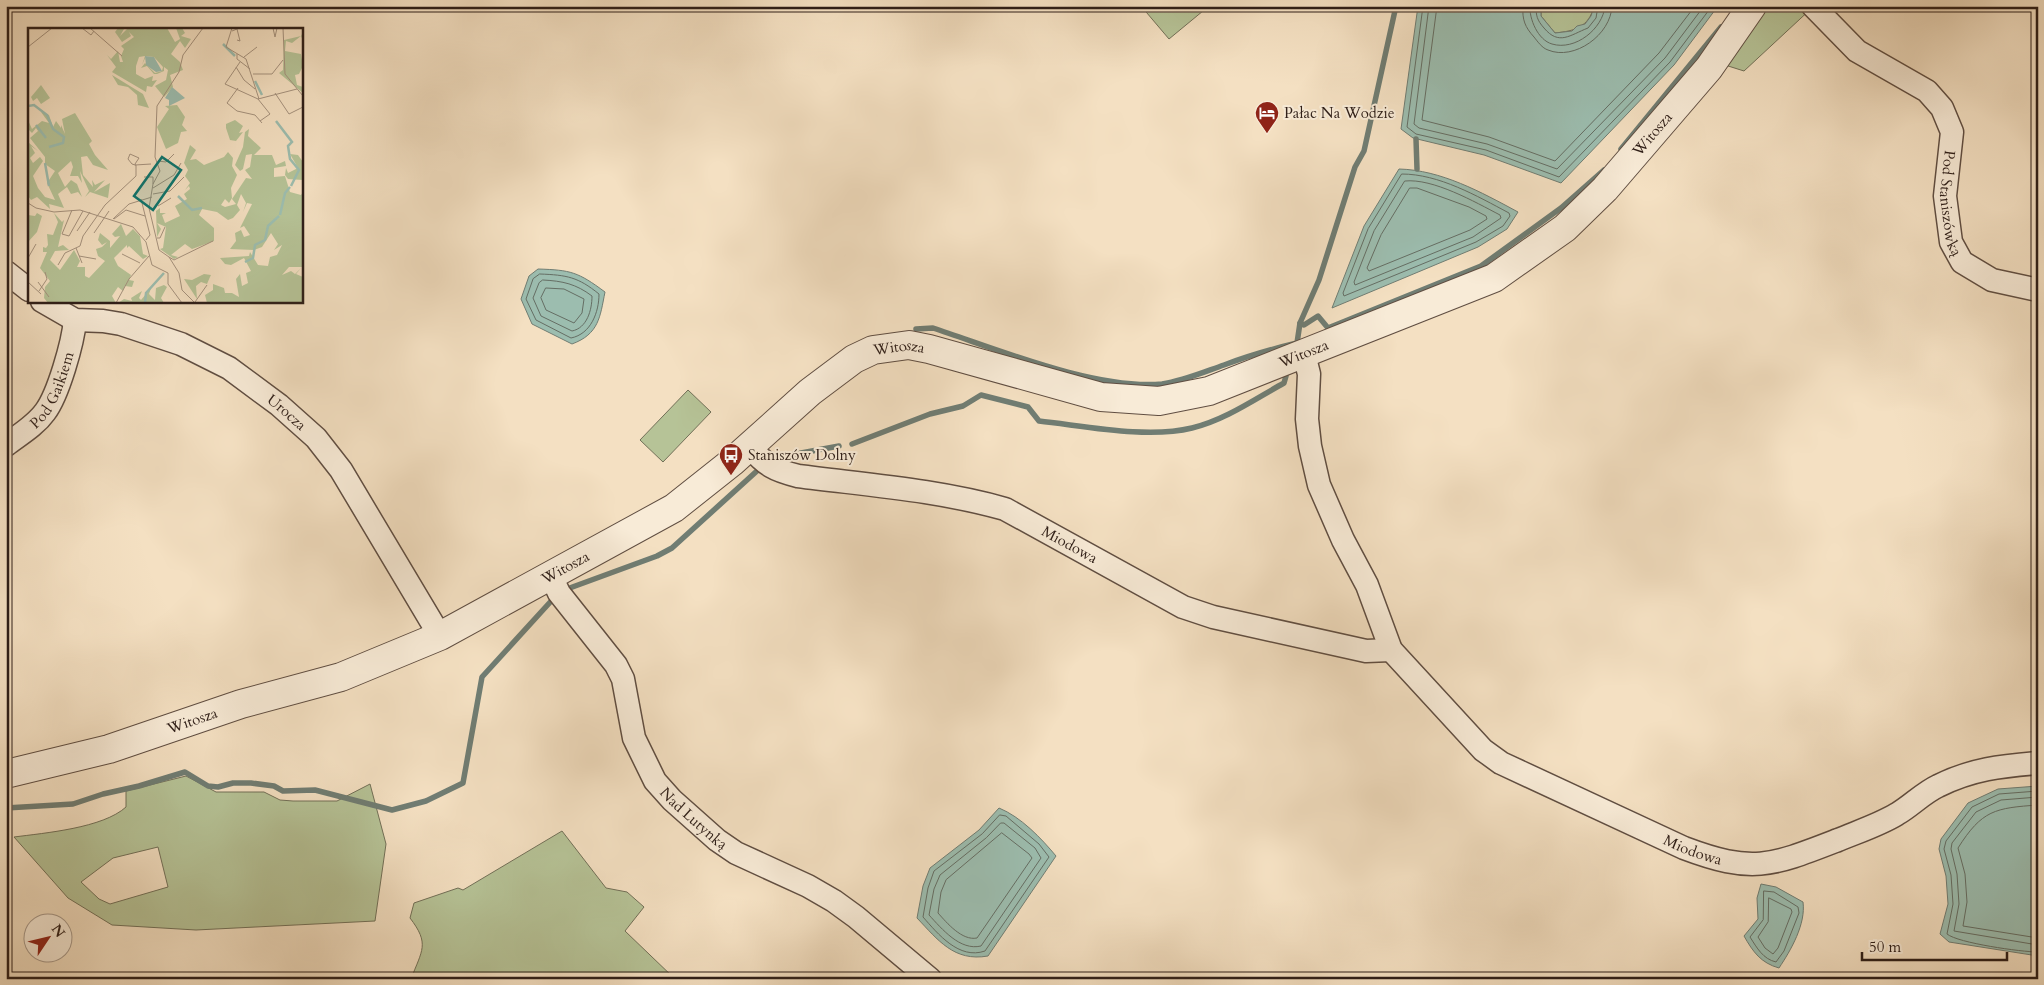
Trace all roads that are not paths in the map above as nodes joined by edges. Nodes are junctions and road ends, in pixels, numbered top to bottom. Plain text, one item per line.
1 (1752, 6) edge
2 (1813, 6) edge
3 (6, 272) edge
4 (28, 289) edge
5 (2038, 290) edge
6 (44, 302) edge
7 (75, 320) junction
8 (1304, 354) junction
9 (6, 445) edge
10 (750, 447) junction
11 (551, 576) junction
12 (440, 636) junction
13 (1391, 650) junction
14 (2038, 763) edge
15 (6, 774) edge
16 (930, 979) edge

1 - 8 street, Witosza
2 - 5 street, Pod Staniszówką
3 - 4 street
6 - 7 street, Urocza
7 - 9 street, Pod Gaikiem
7 - 12 street, Urocza
8 - 10 street, Witosza
8 - 13 street, Miodowa
10 - 11 street, Witosza
10 - 13 street, Miodowa
11 - 12 street, Witosza
11 - 16 street, Nad Lutynką
12 - 15 street, Witosza
13 - 14 street, Miodowa

